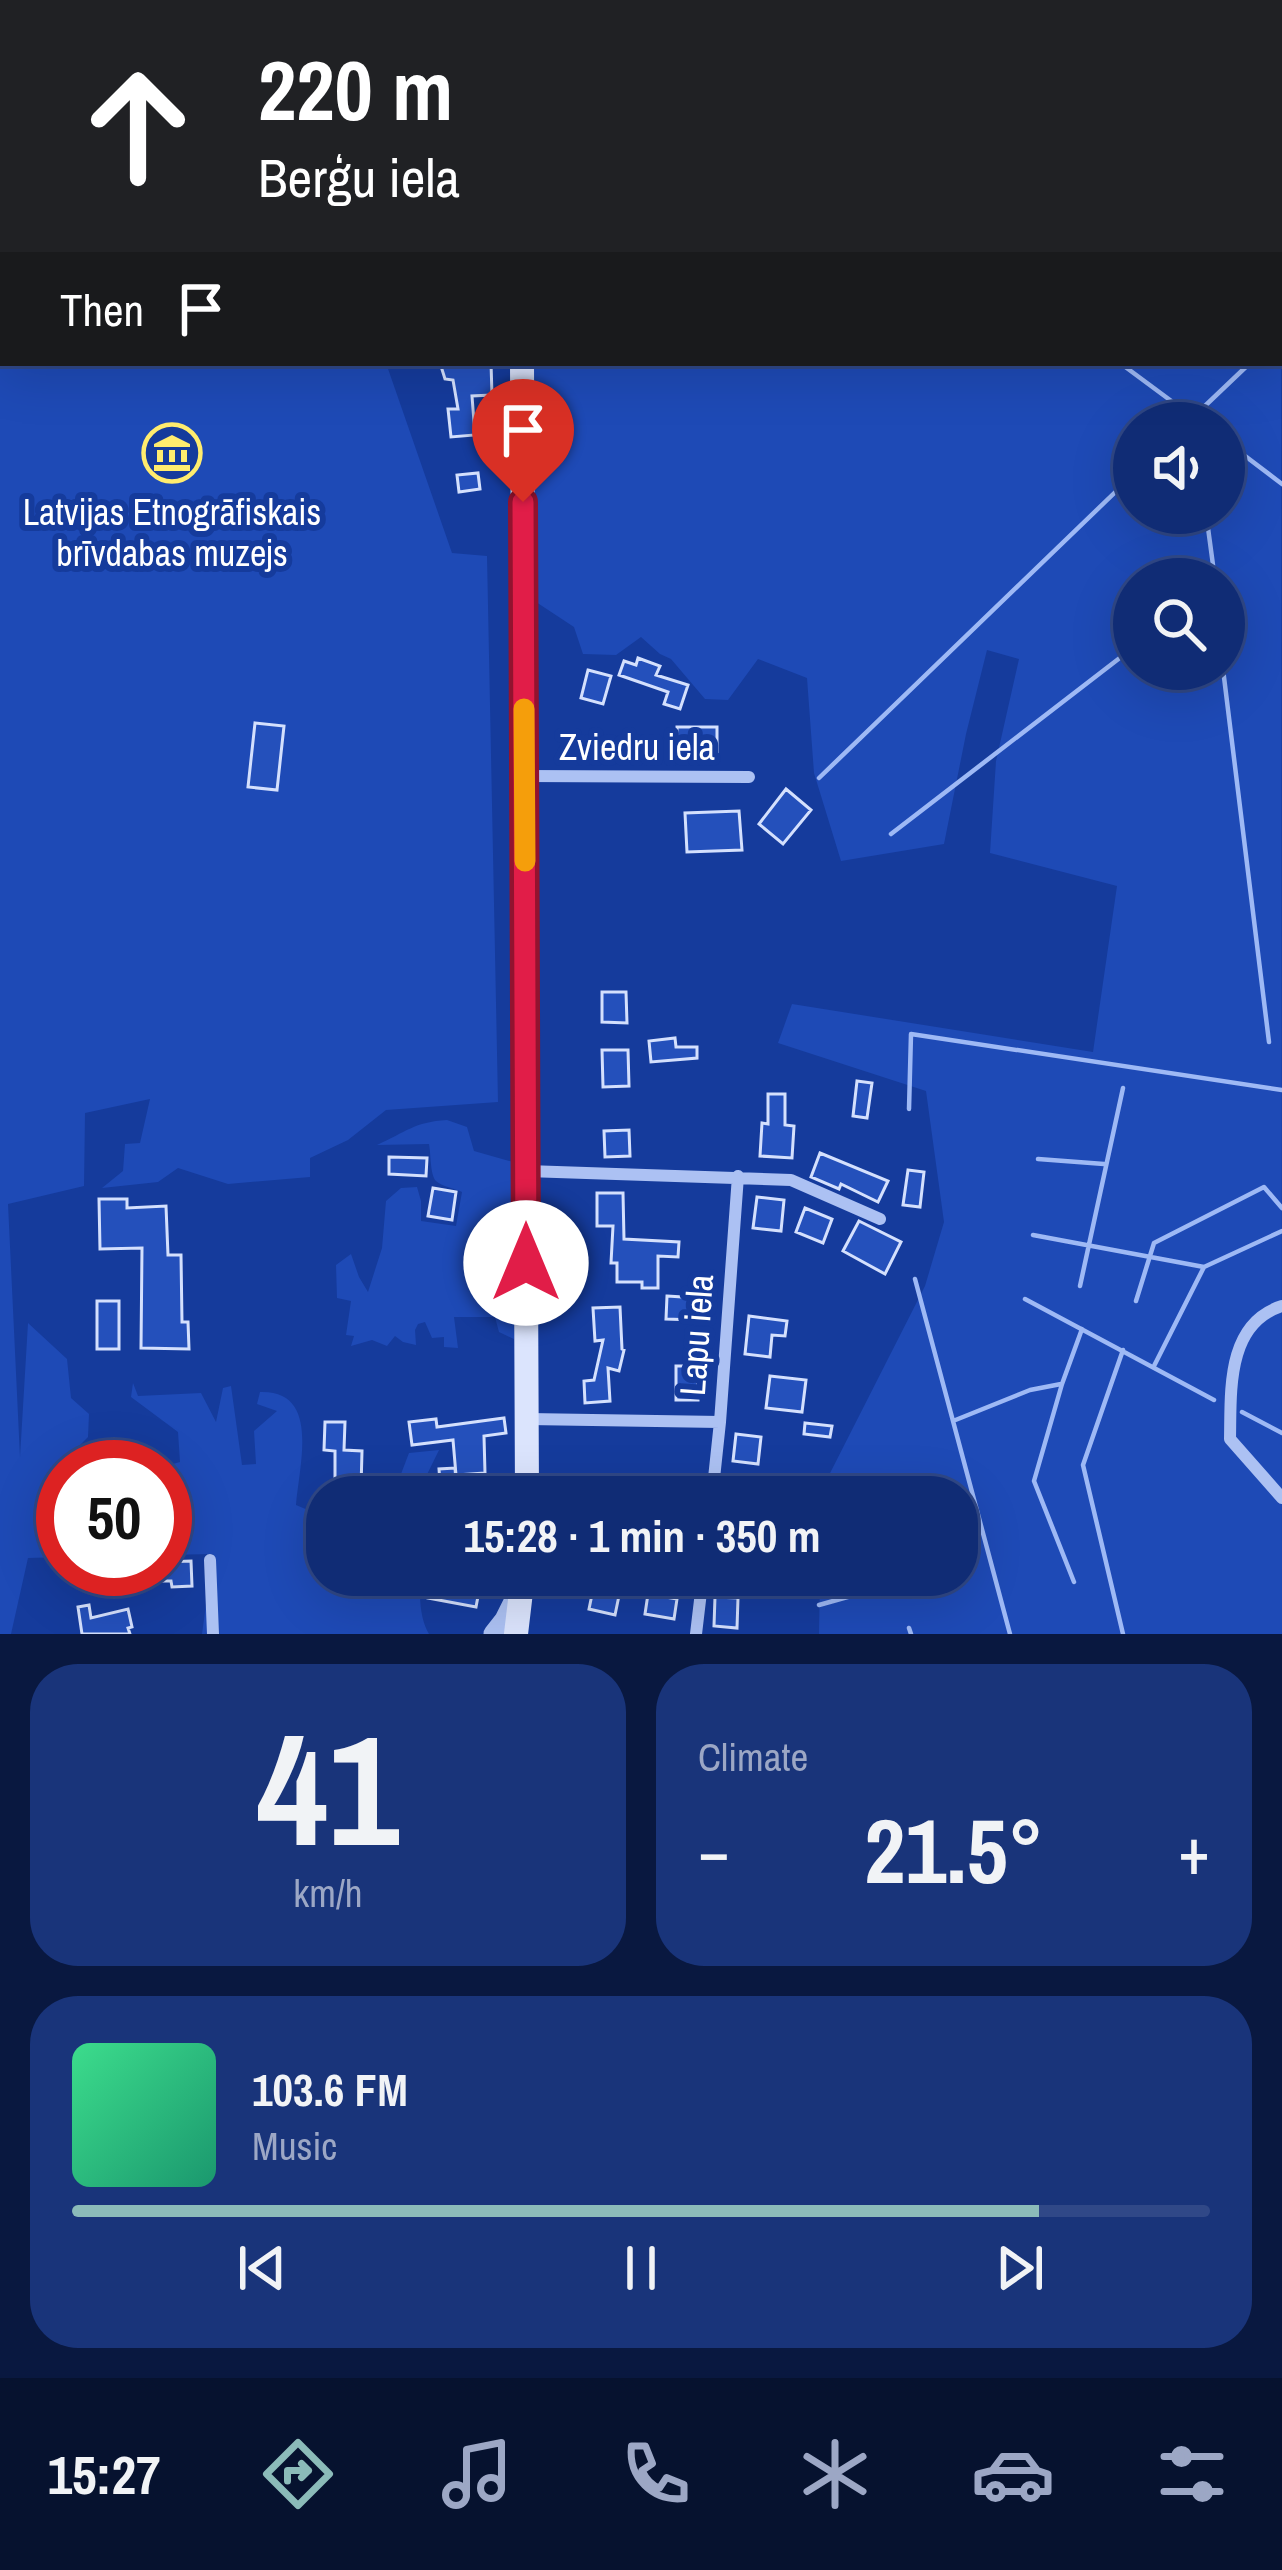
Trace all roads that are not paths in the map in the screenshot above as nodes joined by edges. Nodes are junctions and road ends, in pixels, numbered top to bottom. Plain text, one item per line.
1 (522, 366) edge
2 (525, 776) junction
3 (749, 777) dead end
4 (525, 1171) junction
5 (738, 1177) junction
6 (880, 1219) dead end
7 (1282, 1306) edge
8 (528, 1420) junction
9 (720, 1422) junction
10 (527, 1476) edge
11 (714, 1476) edge
12 (1282, 1498) edge
13 (210, 1560) dead end
14 (515, 1596) edge
15 (520, 1596) edge
16 (701, 1596) edge
17 (214, 1634) edge
18 (494, 1634) edge
19 (516, 1634) edge
20 (697, 1634) edge

1 - 2 main road
2 - 3 street, Zviedru iela
2 - 4 main road
4 - 5 street
4 - 8 main road
5 - 6 street
5 - 9 street, Lapu iela
7 - 12 street
8 - 9 street
8 - 10 main road
9 - 11 street, Lapu iela
13 - 17 street
14 - 18 street
15 - 19 main road
16 - 20 street

